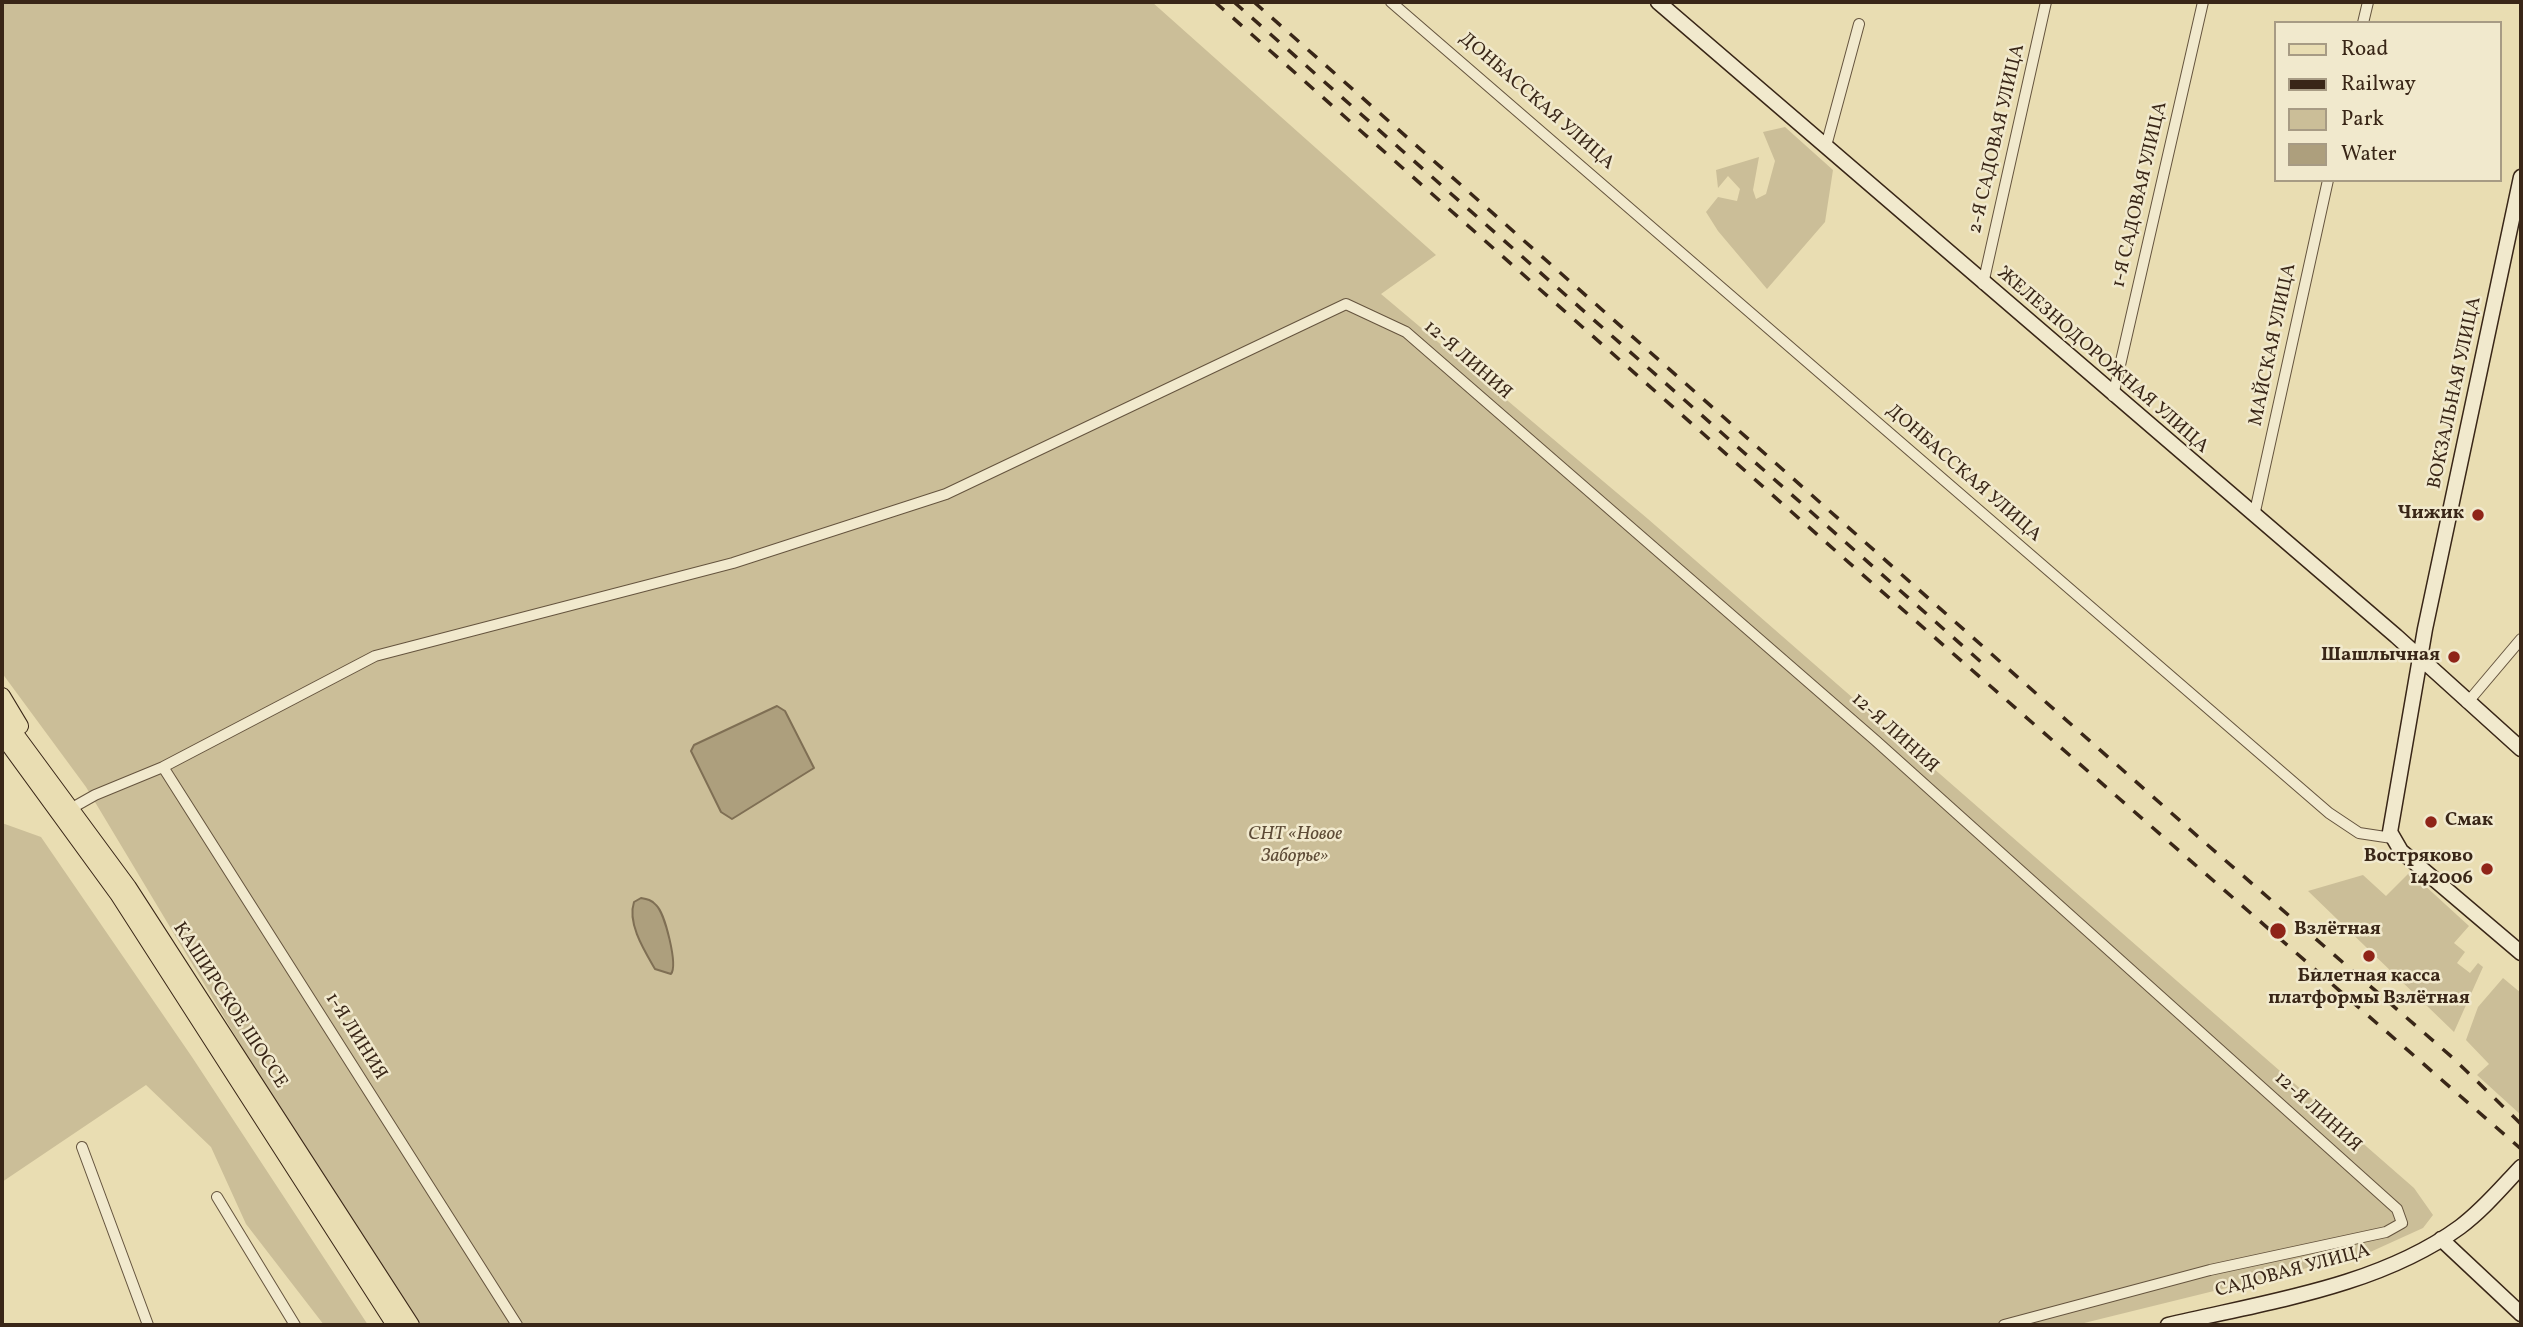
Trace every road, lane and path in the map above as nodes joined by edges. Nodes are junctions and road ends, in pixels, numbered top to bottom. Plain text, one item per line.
1 (1391, 2) edge
2 (2046, 2) edge
3 (2203, 2) edge
4 (2368, 2) edge
5 (1664, 4) edge
6 (2363, 21) edge
7 (1859, 24) dead end
8 (1826, 146) junction
9 (2521, 177) edge
10 (2328, 182) edge
11 (1983, 284) junction
12 (2113, 396) junction
13 (2254, 517) junction
14 (2521, 639) edge
15 (2420, 657) junction
16 (2, 696) edge
17 (2467, 703) junction
18 (2, 716) edge
19 (2, 734) edge
20 (2521, 749) edge
21 (163, 767) junction
22 (72, 808) junction
23 (2392, 838) junction
24 (2521, 953) edge
25 (82, 1147) dead end
26 (2521, 1167) edge
27 (217, 1197) dead end
28 (2441, 1239) junction
29 (2521, 1314) edge
30 (148, 1325) edge
31 (295, 1325) edge
32 (395, 1325) edge
33 (411, 1325) edge
34 (517, 1325) edge
35 (2004, 1325) edge
36 (2168, 1325) edge

1 - 23 street, ДОНБАССКАЯ УЛИЦА
2 - 11 street, 2-Я САДОВАЯ УЛИЦА
3 - 12 street, 1-Я САДОВАЯ УЛИЦА
4 - 6 street
5 - 8 street, ЖЕЛЕЗНОДОРОЖНАЯ УЛИЦА
7 - 8 street
8 - 11 street, ЖЕЛЕЗНОДОРОЖНАЯ УЛИЦА
9 - 15 street, ВОКЗАЛЬНАЯ УЛИЦА
10 - 13 street, МАЙСКАЯ УЛИЦА
11 - 12 street, ЖЕЛЕЗНОДОРОЖНАЯ УЛИЦА
12 - 13 street, ЖЕЛЕЗНОДОРОЖНАЯ УЛИЦА
13 - 15 street, ЖЕЛЕЗНОДОРОЖНАЯ УЛИЦА
14 - 17 street
15 - 17 street, ЖЕЛЕЗНОДОРОЖНАЯ УЛИЦА
15 - 23 street, ВОКЗАЛЬНАЯ УЛИЦА
16 - 22 main road
17 - 20 street, ЖЕЛЕЗНОДОРОЖНАЯ УЛИЦА
18 - 22 main road, КАШИРСКОЕ ШОССЕ
19 - 32 main road, КАШИРСКОЕ ШОССЕ
21 - 22 street
21 - 34 street, 1-Я ЛИНИЯ
21 - 35 street, 12-Я ЛИНИЯ
22 - 33 main road, КАШИРСКОЕ ШОССЕ
23 - 24 street
25 - 30 street
26 - 28 street, САДОВАЯ УЛИЦА
27 - 31 street
28 - 29 street
28 - 36 street, САДОВАЯ УЛИЦА

